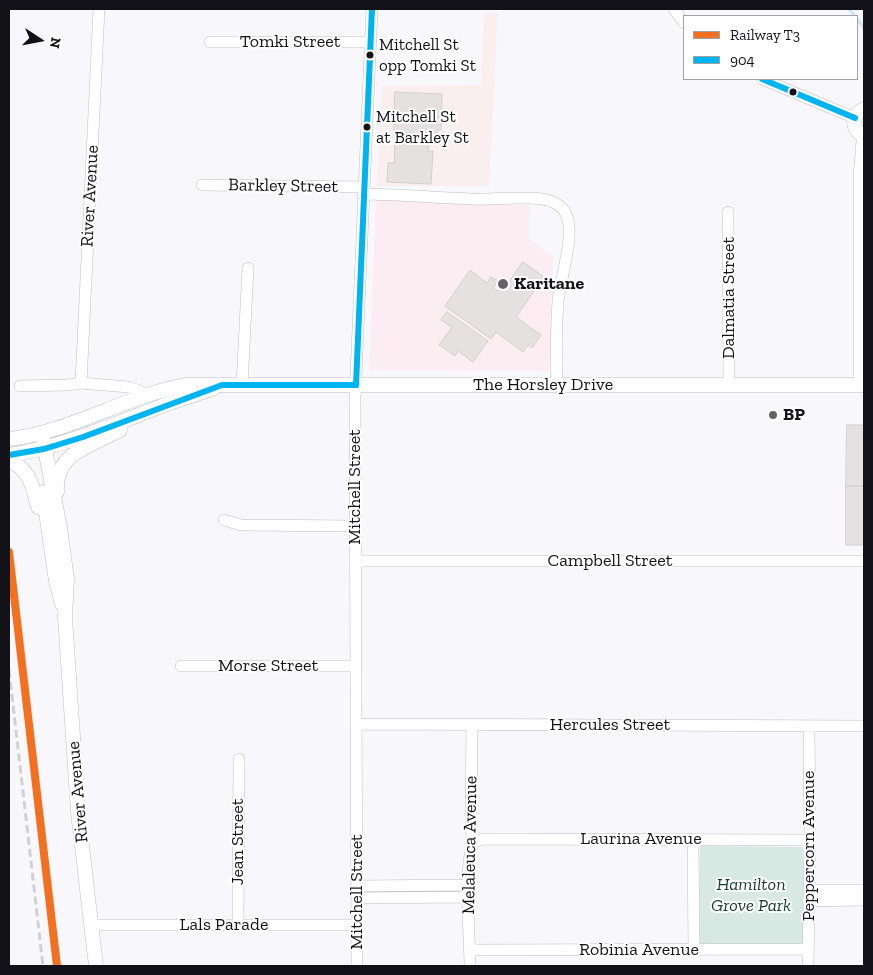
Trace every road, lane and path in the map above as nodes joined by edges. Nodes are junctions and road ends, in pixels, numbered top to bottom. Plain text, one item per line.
1 (99, 9) edge
2 (372, 9) edge
3 (674, 9) edge
4 (683, 22) edge
5 (210, 42) dead end
6 (370, 42) junction
7 (765, 80) edge
8 (859, 113) edge
9 (864, 136) edge
10 (202, 185) dead end
11 (364, 190) junction
12 (728, 212) dead end
13 (248, 268) dead end
14 (81, 383) junction
15 (729, 384) junction
16 (863, 384) edge
17 (222, 385) junction
18 (242, 385) junction
19 (356, 385) junction
20 (557, 385) junction
21 (20, 386) dead end
22 (147, 394) junction
23 (138, 415) junction
24 (37, 434) junction
25 (11, 439) edge
26 (39, 450) junction
27 (12, 458) edge
28 (224, 520) dead end
29 (356, 526) junction
30 (60, 528) junction
31 (356, 561) junction
32 (864, 561) edge
33 (56, 581) junction
34 (65, 617) junction
35 (180, 666) dead end
36 (356, 666) junction
37 (356, 724) junction
38 (472, 724) junction
39 (809, 726) junction
40 (864, 726) edge
41 (239, 759) dead end
42 (693, 839) junction
43 (810, 840) junction
44 (474, 842) junction
45 (468, 885) junction
46 (357, 886) junction
47 (864, 890) edge
48 (808, 895) junction
49 (468, 897) junction
50 (357, 898) junction
51 (864, 900) edge
52 (238, 924) junction
53 (92, 925) junction
54 (357, 925) junction
55 (808, 949) junction
56 (470, 950) junction
57 (694, 950) junction
58 (96, 966) edge
59 (357, 966) edge
60 (470, 966) edge
61 (808, 966) edge

1 - 14 street, River Avenue
2 - 6 street, Mitchell Street
3 - 4 street
5 - 6 street, Tomki Street
6 - 11 street, Mitchell Street
7 - 8 street
8 - 9 main road
9 - 16 main road
10 - 11 street, Barkley Street
11 - 19 street, Mitchell Street
11 - 20 street, Barkley Street
12 - 15 street, Dalmatia Street
13 - 18 street
14 - 21 street
14 - 22 street
15 - 16 main road, The Horsley Drive
15 - 20 main road, The Horsley Drive
17 - 18 main road, The Horsley Drive
17 - 22 main road, The Horsley Drive
17 - 23 main road, The Horsley Drive
18 - 19 main road, The Horsley Drive
19 - 20 main road, The Horsley Drive
19 - 29 street, Mitchell Street
22 - 24 main road, The Horsley Drive
23 - 26 main road, The Horsley Drive
23 - 30 main road
24 - 25 main road, The Horsley Drive
24 - 26 main road, River Avenue
26 - 27 main road, The Horsley Drive
26 - 30 main road, River Avenue
26 - 33 main road, River Avenue
27 - 33 main road
28 - 29 street
29 - 31 street, Mitchell Street
30 - 34 main road, River Avenue
31 - 32 street, Campbell Street
31 - 36 street, Mitchell Street
33 - 34 main road, River Avenue
34 - 53 main road, River Avenue
35 - 36 street, Morse Street
36 - 37 street, Mitchell Street
37 - 38 street, Hercules Street
37 - 46 street, Mitchell Street
38 - 39 street, Hercules Street
38 - 44 street, Melaleuca Avenue
39 - 40 street, Hercules Street
39 - 43 street, Peppercorn Avenue
41 - 52 street, Jean Street
42 - 43 street, Laurina Avenue
42 - 44 street, Laurina Avenue
42 - 57 street
43 - 48 street, Peppercorn Avenue
44 - 45 street, Melaleuca Avenue
45 - 46 street
45 - 49 street, Melaleuca Avenue
46 - 50 street, Mitchell Street
47 - 48 street
48 - 51 street
48 - 55 street, Peppercorn Avenue
49 - 50 street
49 - 56 street, Melaleuca Avenue
50 - 54 street, Mitchell Street
52 - 53 street, Lals Parade
52 - 54 street, Lals Parade
53 - 58 main road, River Avenue
54 - 59 street, Mitchell Street
55 - 57 street, Robinia Avenue
55 - 61 street, Peppercorn Avenue
56 - 57 street, Robinia Avenue
56 - 60 street, Melaleuca Avenue

